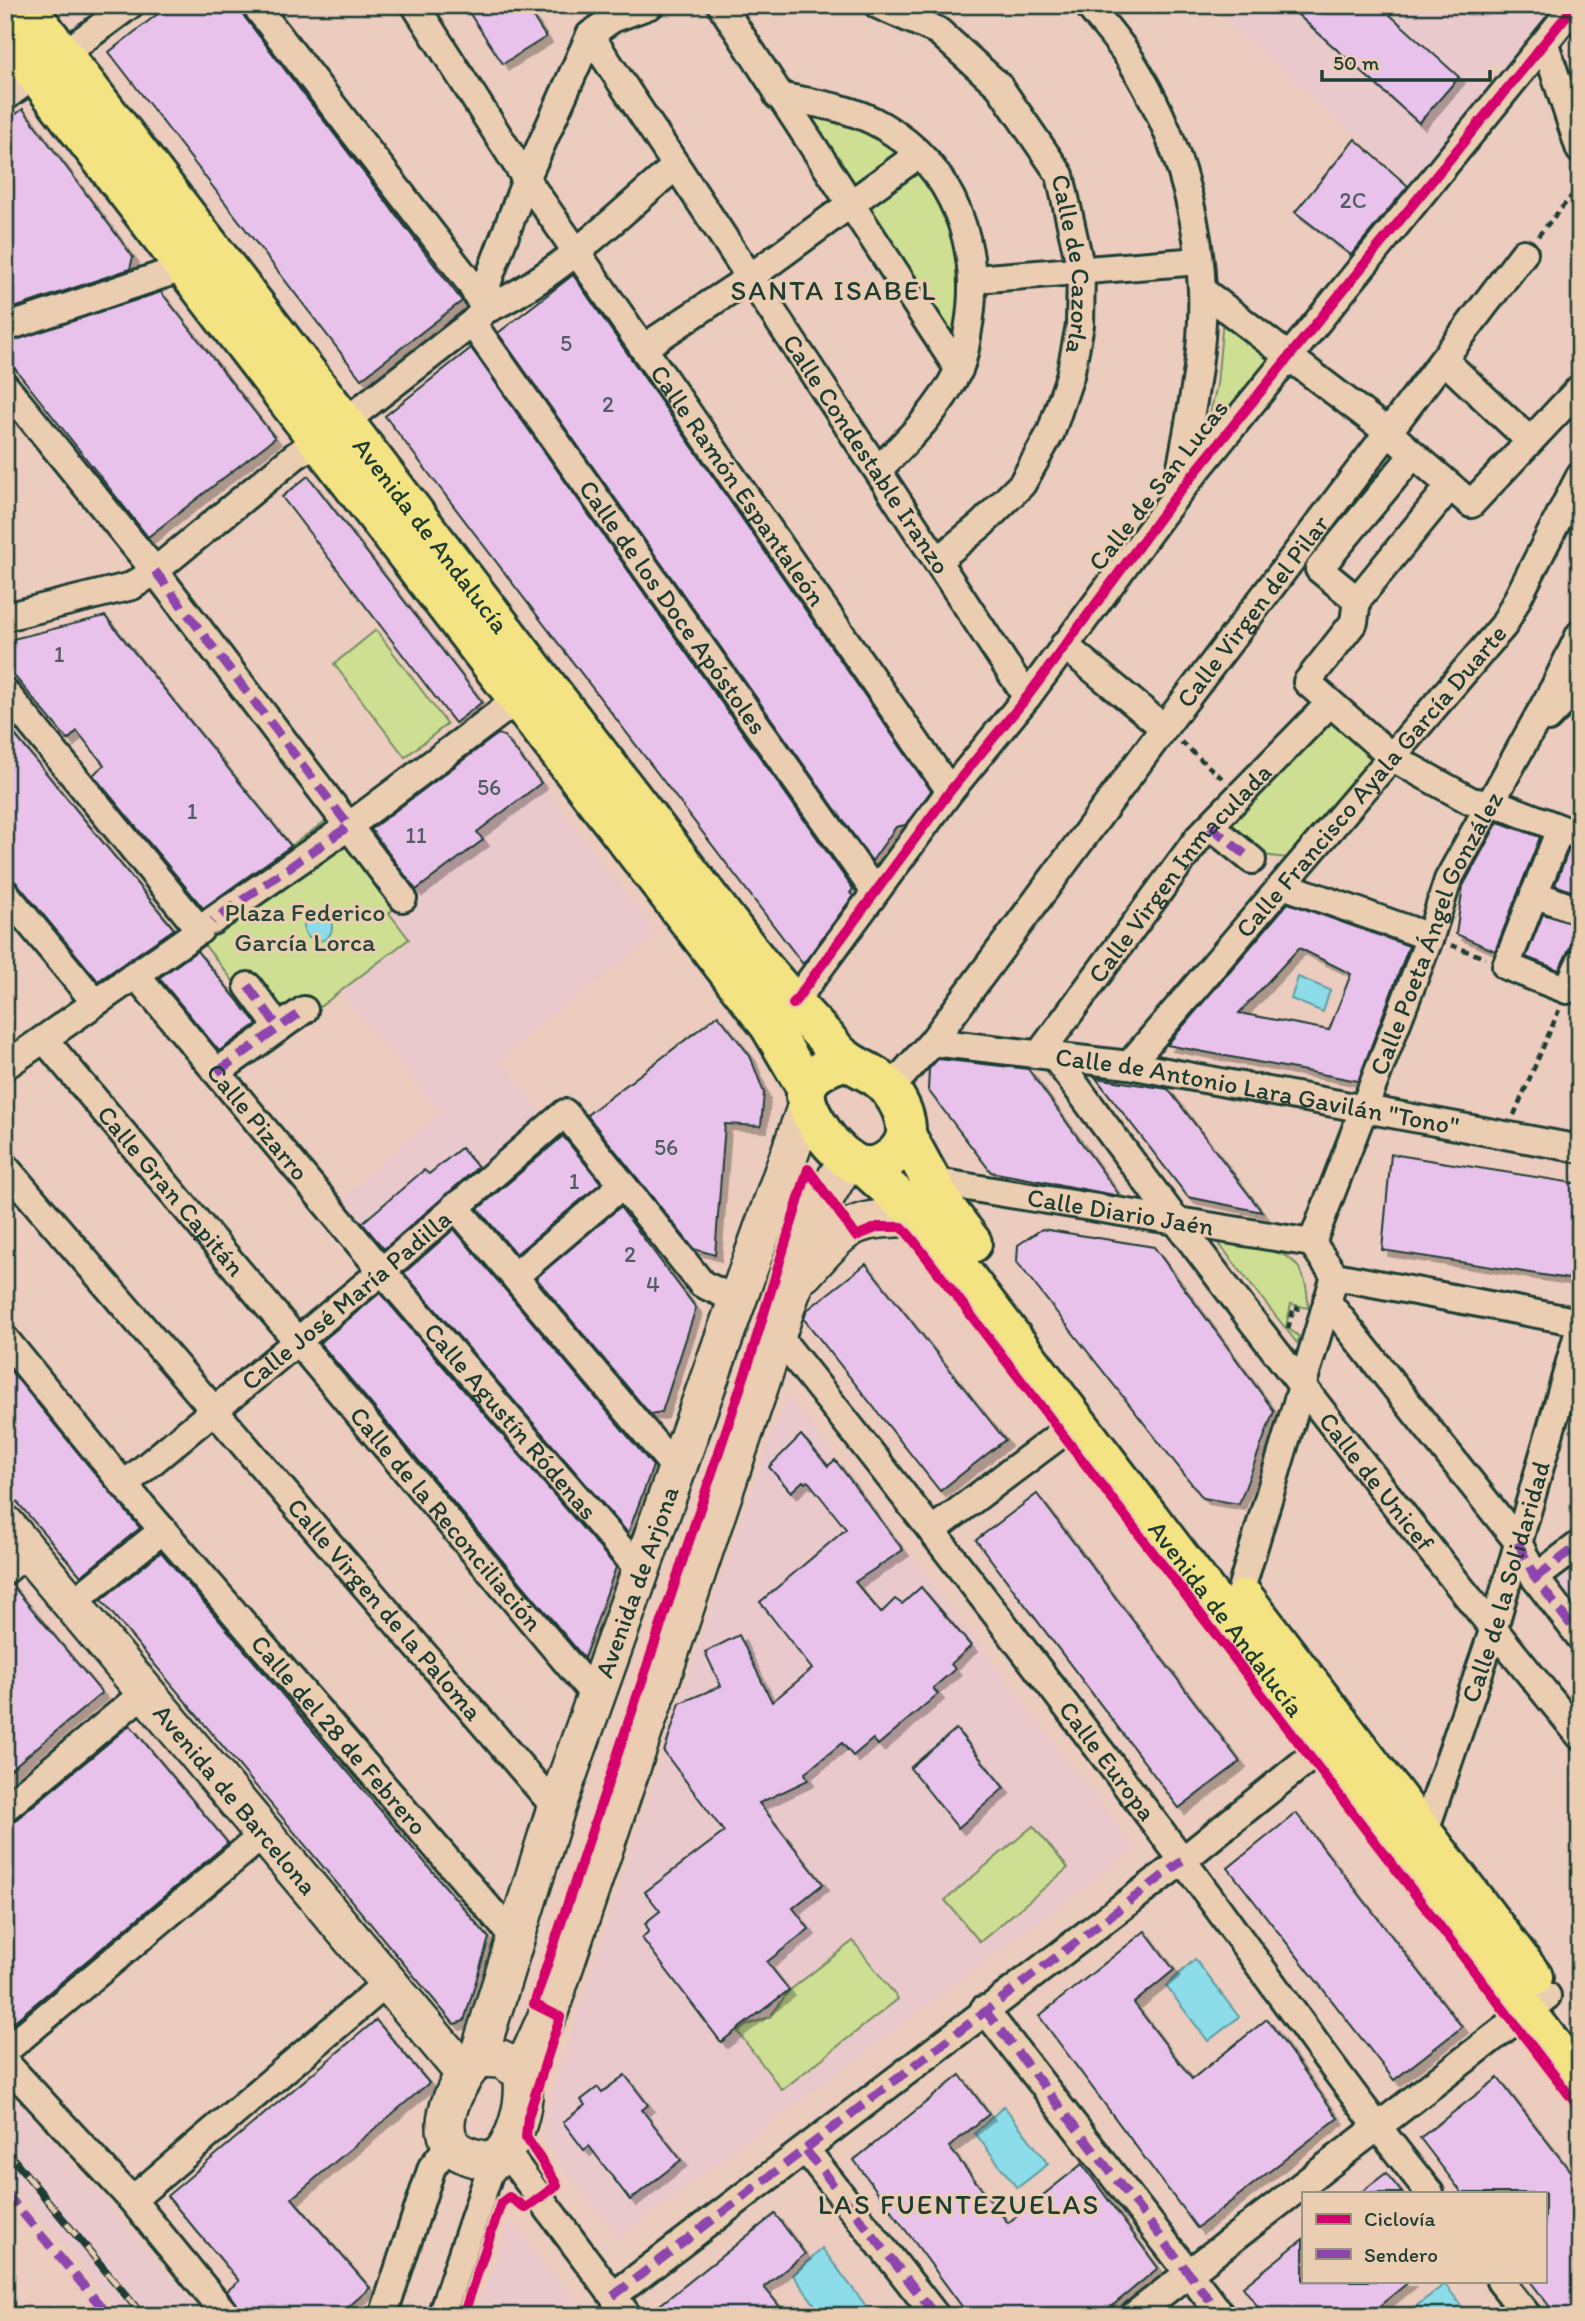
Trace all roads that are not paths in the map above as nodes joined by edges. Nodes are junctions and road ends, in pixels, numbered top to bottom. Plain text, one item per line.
1 (25, 5) edge
2 (130, 5) edge
3 (255, 5) edge
4 (415, 5) edge
5 (650, 5) edge
6 (721, 5) edge
7 (878, 5) edge
8 (1088, 5) edge
9 (1575, 5) edge
10 (608, 12) edge
11 (5, 34) edge
12 (590, 35) junction
13 (1545, 44) junction
14 (50, 66) junction
15 (5, 96) edge
16 (778, 96) junction
17 (1580, 150) edge
18 (919, 154) junction
19 (676, 166) junction
20 (526, 179) junction
21 (849, 203) junction
22 (575, 250) junction
23 (1524, 253) road end
24 (1199, 261) junction
25 (183, 268) junction
26 (1081, 271) junction
27 (749, 278) junction
28 (975, 279) junction
29 (1203, 291) junction
30 (479, 317) junction
31 (5, 328) edge
32 (643, 348) junction
33 (1288, 356) junction
34 (1444, 360) junction
35 (959, 370) junction
36 (5, 386) edge
37 (1577, 393) edge
38 (330, 432) junction
39 (1389, 433) junction
40 (1530, 440) junction
41 (1413, 454) junction
42 (878, 470) junction
43 (1580, 476) edge
44 (1450, 486) junction
45 (1175, 497) junction
46 (937, 561) junction
47 (155, 571) junction
48 (1356, 600) junction
49 (5, 617) edge
50 (1580, 634) edge
51 (1064, 645) junction
52 (1580, 685) edge
53 (5, 692) edge
54 (1027, 697) junction
55 (517, 701) junction
56 (1329, 704) junction
57 (1164, 727) junction
58 (1524, 741) junction
59 (1393, 758) junction
60 (950, 791) junction
61 (1491, 802) junction
62 (349, 825) junction
63 (1210, 826) junction
64 (1570, 833) edge
65 (1252, 860) dead end
66 (1283, 885) junction
67 (876, 892) junction
68 (5, 893) edge
69 (1534, 894) junction
70 (404, 898) dead end
71 (1580, 911) edge
72 (206, 926) junction
73 (1430, 937) junction
74 (1580, 962) edge
75 (135, 974) junction
76 (248, 986) dead end
77 (95, 1002) junction
78 (793, 1004) junction
79 (304, 1010) dead end
80 (279, 1028) junction
81 (44, 1039) junction
82 (932, 1042) junction
83 (1047, 1054) junction
84 (846, 1060) junction
85 (1129, 1065) junction
86 (5, 1066) edge
87 (217, 1072) junction
88 (890, 1089) junction
89 (806, 1098) junction
90 (1365, 1107) junction
91 (906, 1135) junction
92 (1580, 1149) edge
93 (856, 1162) junction
94 (5, 1167) edge
95 (931, 1181) junction
96 (622, 1185) junction
97 (455, 1206) junction
98 (920, 1217) junction
99 (1179, 1222) junction
100 (1312, 1243) junction
101 (382, 1271) junction
102 (514, 1276) junction
103 (796, 1282) junction
104 (1331, 1288) junction
105 (737, 1300) junction
106 (1580, 1325) edge
107 (777, 1335) junction
108 (5, 1339) edge
109 (297, 1342) junction
110 (1300, 1384) junction
111 (214, 1411) junction
112 (1077, 1422) junction
113 (676, 1469) junction
114 (124, 1485) junction
115 (163, 1530) junction
116 (933, 1530) junction
117 (1518, 1542) junction
118 (1580, 1544) edge
119 (13, 1549) edge
120 (640, 1571) junction
121 (1535, 1578) junction
122 (1240, 1593) junction
123 (70, 1605) junction
124 (1493, 1631) junction
125 (1580, 1637) edge
126 (145, 1692) junction
127 (595, 1696) junction
128 (1579, 1735) edge
129 (1324, 1746) junction
130 (5, 1808) edge
131 (556, 1808) junction
132 (1425, 1831) junction
133 (264, 1834) junction
134 (1182, 1861) junction
135 (516, 1940) junction
136 (388, 1982) junction
137 (1536, 2003) junction
138 (984, 2009) junction
139 (1580, 2038) edge
140 (5, 2051) edge
141 (5, 2062) edge
142 (471, 2065) junction
143 (522, 2072) junction
144 (1580, 2082) edge
145 (1376, 2126) junction
146 (450, 2144) junction
147 (806, 2150) junction
148 (500, 2157) junction
149 (1429, 2192) edge
150 (132, 2200) junction
151 (1188, 2272) junction
152 (1501, 2282) edge
153 (621, 2306) edge
154 (227, 2316) edge
155 (383, 2316) edge
156 (441, 2316) edge
157 (936, 2316) edge
158 (1133, 2316) edge
159 (1222, 2316) edge
160 (1528, 2316) edge

1 - 14 main road, Avenida de Andalucía
2 - 14 street
3 - 30 street, Calle de los Doce Apóstoles
4 - 20 street, Calle Ramón Espantaleón
5 - 10 street
6 - 16 street
7 - 26 street, Calle de Cazorla
8 - 24 street
9 - 13 street, Calle de San Lucas
10 - 12 street
11 - 14 main road, Avenida de Andalucía
12 - 19 street, Calle Condestable Iranzo
12 - 20 street
13 - 17 street
13 - 33 street, Calle de San Lucas
14 - 15 street
14 - 25 main road, Avenida de Andalucía
14 - 38 main road, Avenida de Andalucía
16 - 18 street
16 - 21 street
18 - 21 street
18 - 28 street
19 - 22 street
19 - 27 street, Calle Condestable Iranzo
20 - 22 street, Calle Ramón Espantaleón
20 - 30 street
21 - 27 street
21 - 35 street
22 - 30 street
22 - 32 street, Calle Ramón Espantaleón
23 - 34 street, Calle Virgen del Pilar
24 - 26 street
24 - 29 street
25 - 31 street
25 - 38 main road, Avenida de Andalucía
26 - 28 street
26 - 46 street, Calle de Cazorla
27 - 32 street
27 - 42 street, Calle Condestable Iranzo
28 - 35 street
29 - 33 street
29 - 45 street
30 - 38 street
30 - 67 street, Calle de los Doce Apóstoles
32 - 60 street, Calle Ramón Espantaleón
33 - 39 street
33 - 45 street, Calle de San Lucas
34 - 39 street, Calle Virgen del Pilar
34 - 40 street
35 - 42 street
36 - 47 street
37 - 40 street
38 - 47 street
38 - 55 main road, Avenida de Andalucía
38 - 78 main road, Avenida de Andalucía
39 - 41 street
39 - 57 street, Calle Virgen del Pilar
40 - 44 street
41 - 44 street
41 - 48 street
42 - 46 street, Calle Condestable Iranzo
43 - 59 street, Calle Francisco Ayala García Duarte
44 - 48 street
45 - 51 street, Calle de San Lucas
46 - 54 street, Calle Condestable Iranzo
47 - 49 street
47 - 62 street
48 - 56 street
50 - 58 street, Calle Poeta Ángel González
51 - 54 street, Calle de San Lucas
51 - 57 street
52 - 58 street
53 - 72 street
54 - 60 street, Calle de San Lucas
55 - 62 street
55 - 89 main road, Avenida de Andalucía
56 - 59 street
56 - 63 street, Calle Virgen Inmaculada
57 - 82 street, Calle Virgen del Pilar
58 - 61 street, Calle Poeta Ángel González
59 - 61 street
59 - 66 street, Calle Francisco Ayala García Duarte
60 - 67 street, Calle de San Lucas
61 - 64 street
61 - 73 street, Calle Poeta Ángel González
62 - 70 street
62 - 72 street
63 - 65 street
63 - 83 street, Calle Virgen Inmaculada
64 - 69 street
66 - 73 street
66 - 85 street, Calle Francisco Ayala García Duarte
67 - 78 street, Calle de San Lucas
68 - 77 street
69 - 71 street
69 - 74 street
72 - 75 street
73 - 90 street, Calle Poeta Ángel González
75 - 77 street
75 - 87 street, Calle Pizarro
76 - 80 street
77 - 81 street
78 - 84 main road, Avenida de Andalucía
79 - 80 street
80 - 87 street
81 - 86 street
81 - 109 street, Calle Gran Capitán
82 - 83 street, Calle de Antonio Lara Gavilán "Tono"
82 - 88 street, Calle Virgen del Pilar
83 - 85 street, Calle de Antonio Lara Gavilán "Tono"
83 - 99 street, Calle de Unicef
84 - 88 main road
84 - 89 main road
85 - 90 street, Calle de Antonio Lara Gavilán "Tono"
87 - 101 street, Calle Pizarro
88 - 91 main road
89 - 93 main road
89 - 105 street, Avenida de Arjona
90 - 92 street, Calle de Antonio Lara Gavilán "Tono"
90 - 100 street, Calle Poeta Ángel González
91 - 93 main road
91 - 95 main road, Avenida de Andalucía
93 - 98 main road, Avenida de Andalucía
93 - 103 street, Avenida de Arjona
94 - 111 street, Calle Virgen de la Paloma
95 - 99 street, Calle Diario Jaén
95 - 122 main road, Avenida de Andalucía
96 - 97 street, Calle José María Padilla
96 - 102 street
96 - 105 street
97 - 101 street, Calle José María Padilla
97 - 102 street
98 - 103 street
98 - 112 main road, Avenida de Andalucía
99 - 100 street, Calle Diario Jaén
99 - 110 street, Calle de Unicef
100 - 104 street
101 - 109 street, Calle José María Padilla
101 - 120 street, Calle Agustín Ródenas
102 - 113 street
103 - 107 street, Avenida de Arjona
104 - 106 street
104 - 110 street
104 - 117 street
105 - 113 street, Avenida de Arjona
106 - 117 street, Calle de la Solidaridad
107 - 116 street, Calle Europa
107 - 143 street, Avenida de Arjona
108 - 114 street, Calle del 28 de Febrero
109 - 111 street, Calle José María Padilla
109 - 127 street, Calle de la Reconciliación
110 - 122 street
110 - 124 street, Calle de Unicef
111 - 114 street, Calle José María Padilla
111 - 131 street, Calle Virgen de la Paloma
112 - 116 street
112 - 129 main road, Avenida de Andalucía
113 - 120 street, Avenida de Arjona
114 - 115 street, Calle del 28 de Febrero
115 - 123 street
115 - 135 street, Calle del 28 de Febrero
116 - 134 street, Calle Europa
117 - 121 street
117 - 124 street, Calle de la Solidaridad
118 - 121 street
119 - 123 street, Avenida de Barcelona
120 - 127 street, Avenida de Arjona
121 - 125 street
122 - 132 main road, Avenida de Andalucía
123 - 126 street, Avenida de Barcelona
124 - 128 street, Calle de Unicef
124 - 132 street, Calle de la Solidaridad
126 - 130 street
126 - 133 street, Avenida de Barcelona
127 - 131 street, Avenida de Arjona
129 - 134 street
129 - 137 main road, Avenida de Andalucía
131 - 135 street, Avenida de Arjona
132 - 137 main road, Avenida de Andalucía
133 - 136 street, Avenida de Barcelona
133 - 140 street
134 - 138 street
134 - 145 street, Calle Europa
135 - 142 street, Avenida de Arjona
136 - 142 street, Avenida de Barcelona
136 - 150 street
137 - 139 main road, Avenida de Andalucía
137 - 144 main road, Avenida de Andalucía
137 - 145 street
138 - 147 street
138 - 151 street
141 - 150 street
142 - 143 street
142 - 146 street
143 - 148 street
145 - 149 street, Calle Europa
145 - 151 street
146 - 148 street
146 - 155 street
147 - 153 street
147 - 157 street
148 - 153 street
148 - 156 street
150 - 154 street
151 - 158 street
151 - 159 street
152 - 160 street

